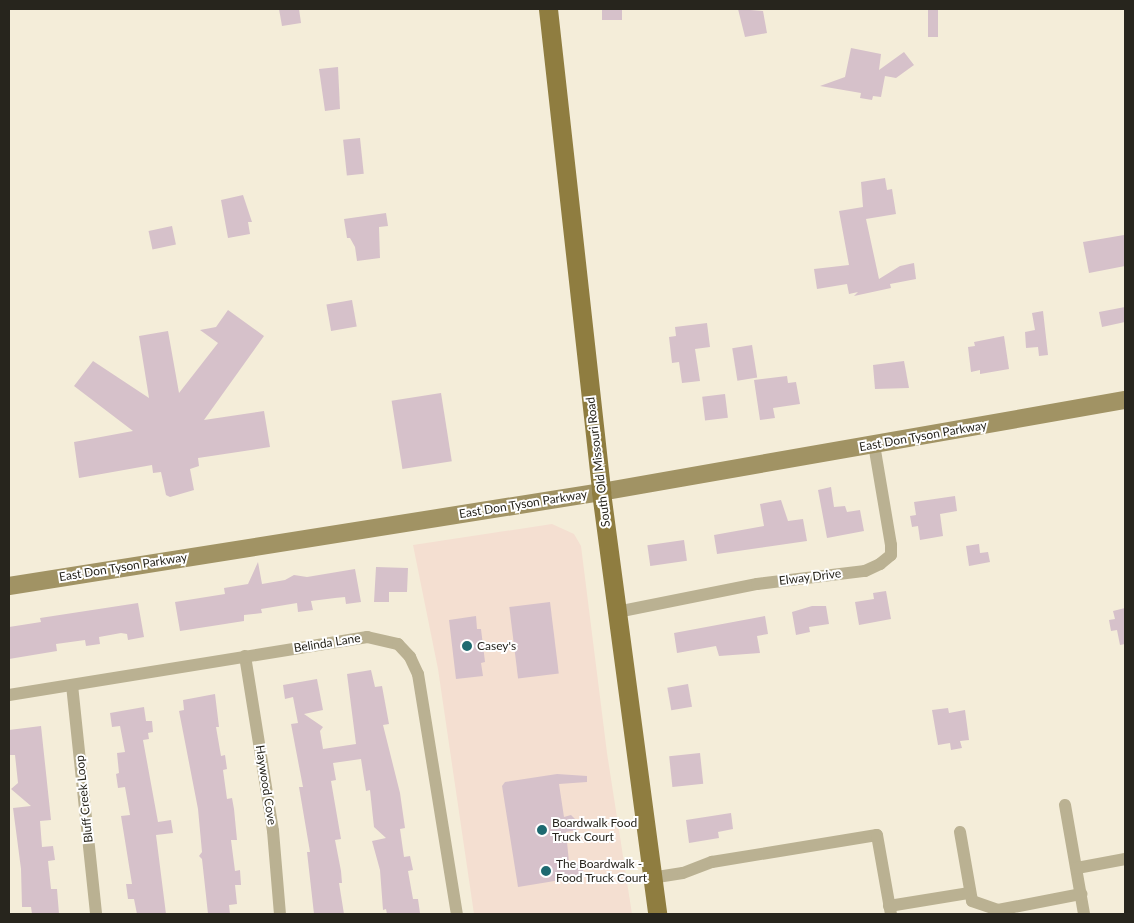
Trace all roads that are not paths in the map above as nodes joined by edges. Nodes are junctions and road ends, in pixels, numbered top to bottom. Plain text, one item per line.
1 (548, 9) edge
2 (1125, 400) edge
3 (874, 445) junction
4 (601, 492) junction
5 (9, 586) edge
6 (617, 612) junction
7 (245, 656) junction
8 (72, 685) junction
9 (9, 695) edge
10 (1065, 805) dead end
11 (960, 832) dead end
12 (1125, 860) edge
13 (1077, 868) junction
14 (651, 878) junction
15 (968, 893) junction
16 (1081, 894) junction
17 (890, 910) edge
18 (96, 914) edge
19 (280, 914) edge
20 (457, 914) edge
21 (657, 914) edge
22 (1084, 914) edge

1 - 4 main road, South Old Missouri Road
2 - 3 main road, East Don Tyson Parkway
3 - 4 main road, East Don Tyson Parkway
3 - 6 street, Elway Drive
4 - 5 main road, East Don Tyson Parkway
4 - 6 main road, South Old Missouri Road
6 - 14 main road, South Old Missouri Road
7 - 8 street, Belinda Lane
7 - 19 street, Haywood Cove
7 - 20 street, Belinda Lane
8 - 9 street, Belinda Lane
8 - 18 street, Bluff Creek Loop
10 - 13 street
11 - 15 street
12 - 13 street
13 - 16 street
14 - 17 street
14 - 21 main road, South Old Missouri Road
15 - 16 street
15 - 17 street
16 - 22 street

